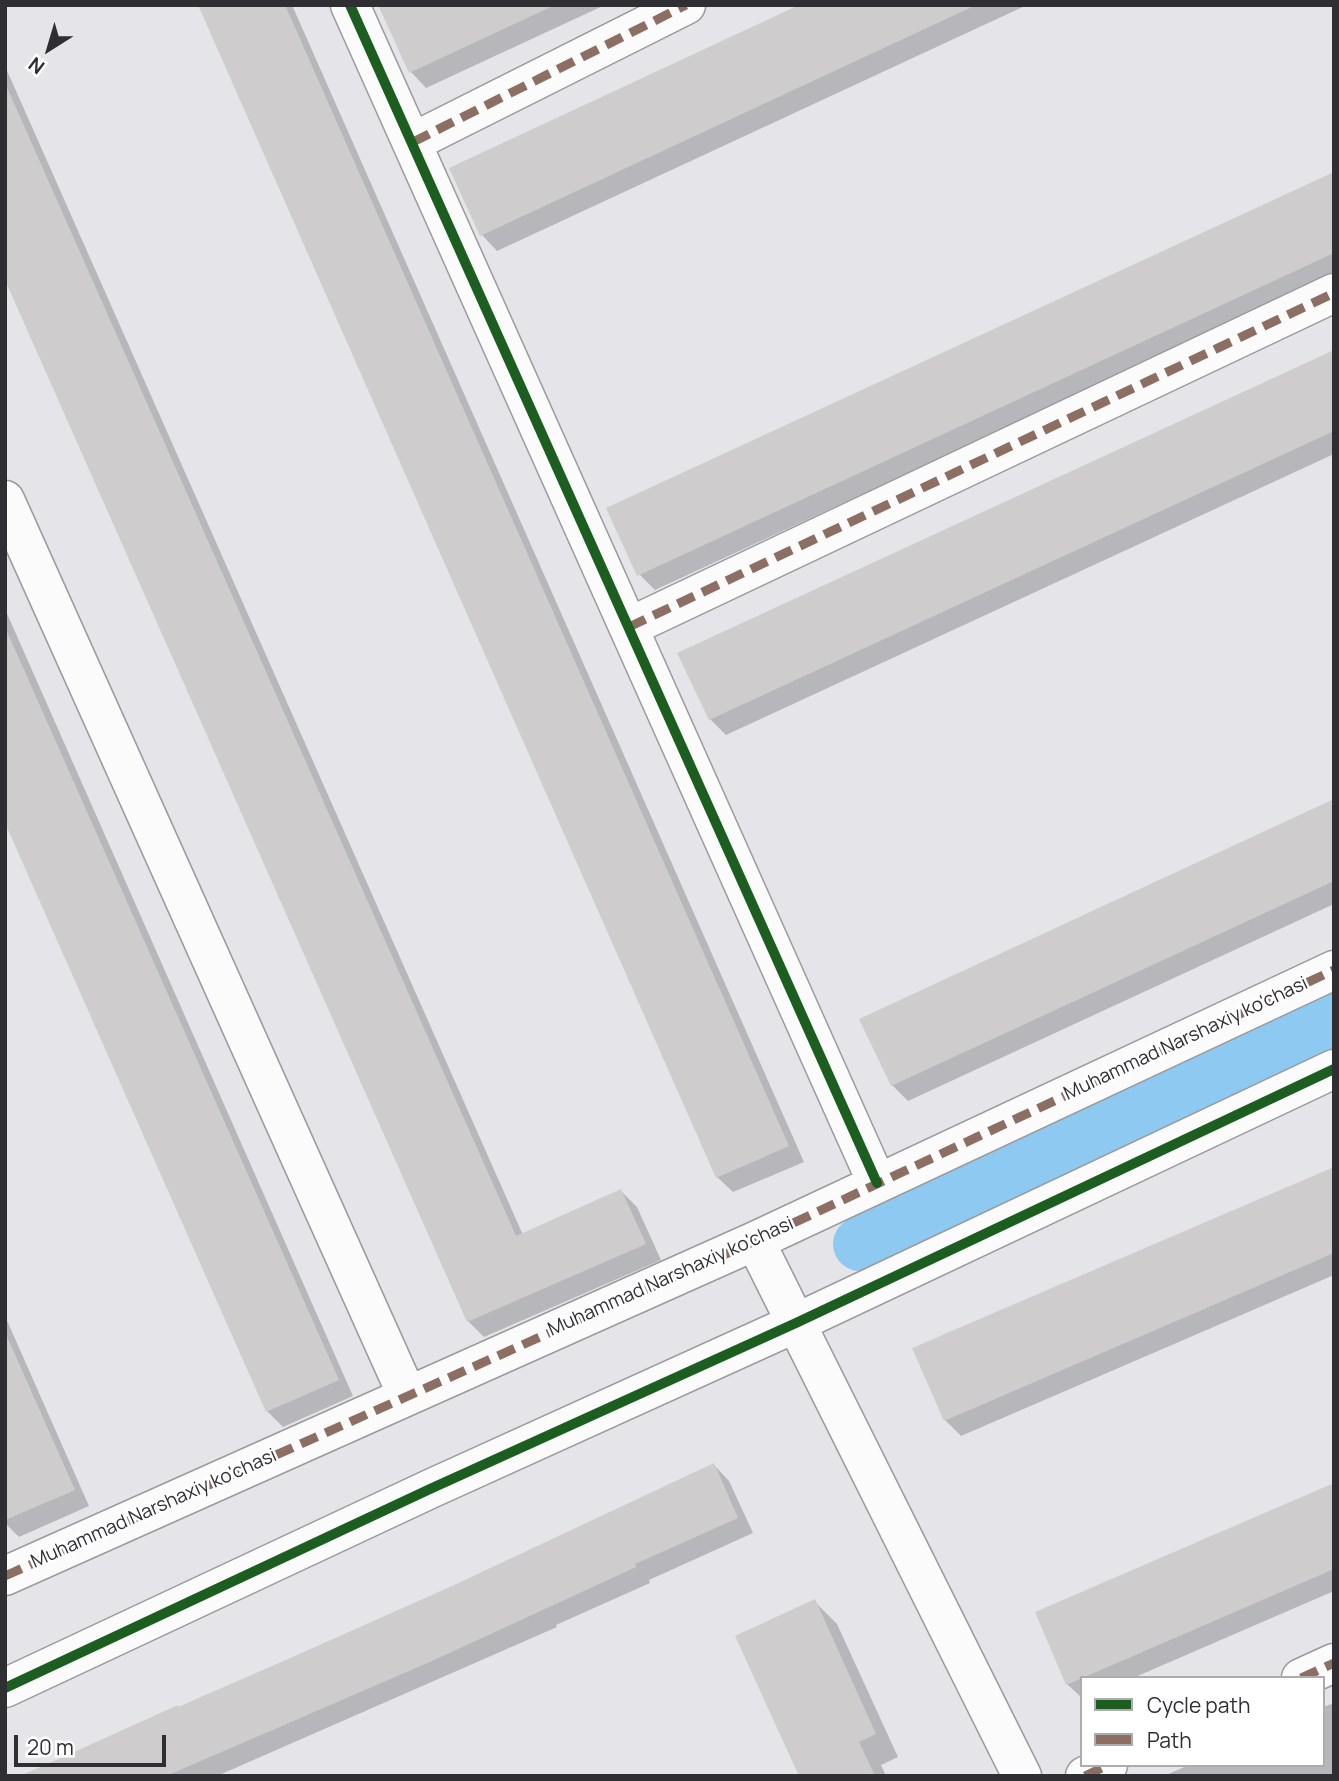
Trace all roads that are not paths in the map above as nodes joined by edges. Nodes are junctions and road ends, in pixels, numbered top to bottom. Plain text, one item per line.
1 (350, 5) edge
2 (687, 5) edge
3 (413, 142) junction
4 (1334, 293) edge
5 (5, 500) edge
6 (629, 627) junction
7 (1334, 970) edge
8 (1334, 1069) edge
9 (877, 1183) junction
10 (755, 1241) junction
11 (796, 1323) junction
12 (407, 1395) junction
13 (5, 1576) edge
14 (1334, 1663) edge
15 (1305, 1676) edge
16 (5, 1688) edge
17 (1104, 1767) edge
18 (1021, 1776) edge
19 (1084, 1776) edge

1 - 3 street
2 - 3 street
3 - 6 street
4 - 6 street
5 - 12 street
6 - 9 street
7 - 9 street, Muhammad Narshaxiy ko'chasi
8 - 11 street
9 - 10 street, Muhammad Narshaxiy ko'chasi
10 - 11 street
10 - 12 street, Muhammad Narshaxiy ko'chasi
11 - 16 street
11 - 18 street
12 - 13 street, Muhammad Narshaxiy ko'chasi
14 - 15 street
17 - 19 street

